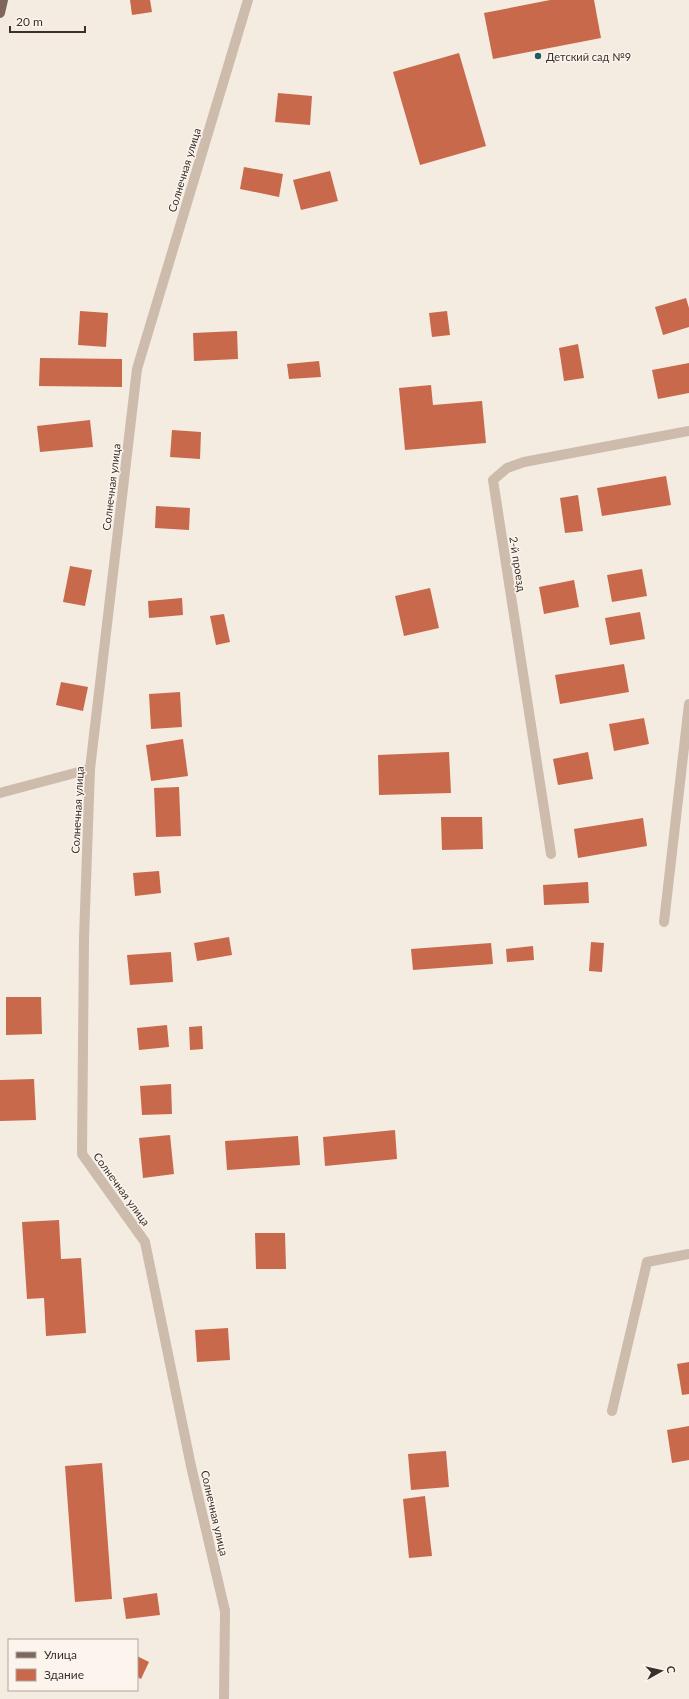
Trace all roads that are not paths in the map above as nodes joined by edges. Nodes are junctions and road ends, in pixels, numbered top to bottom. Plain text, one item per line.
1 (3, 0) edge
2 (248, 0) edge
3 (0, 13) edge
4 (689, 432) edge
5 (689, 704) edge
6 (90, 769) junction
7 (0, 793) edge
8 (551, 854) dead end
9 (664, 922) dead end
10 (689, 1254) edge
11 (612, 1411) dead end
12 (224, 1699) edge

1 - 3 main road
2 - 6 street, Солнечная улица
4 - 8 street, 2-й проезд
5 - 9 street
6 - 7 street
6 - 12 street, Солнечная улица
10 - 11 street

